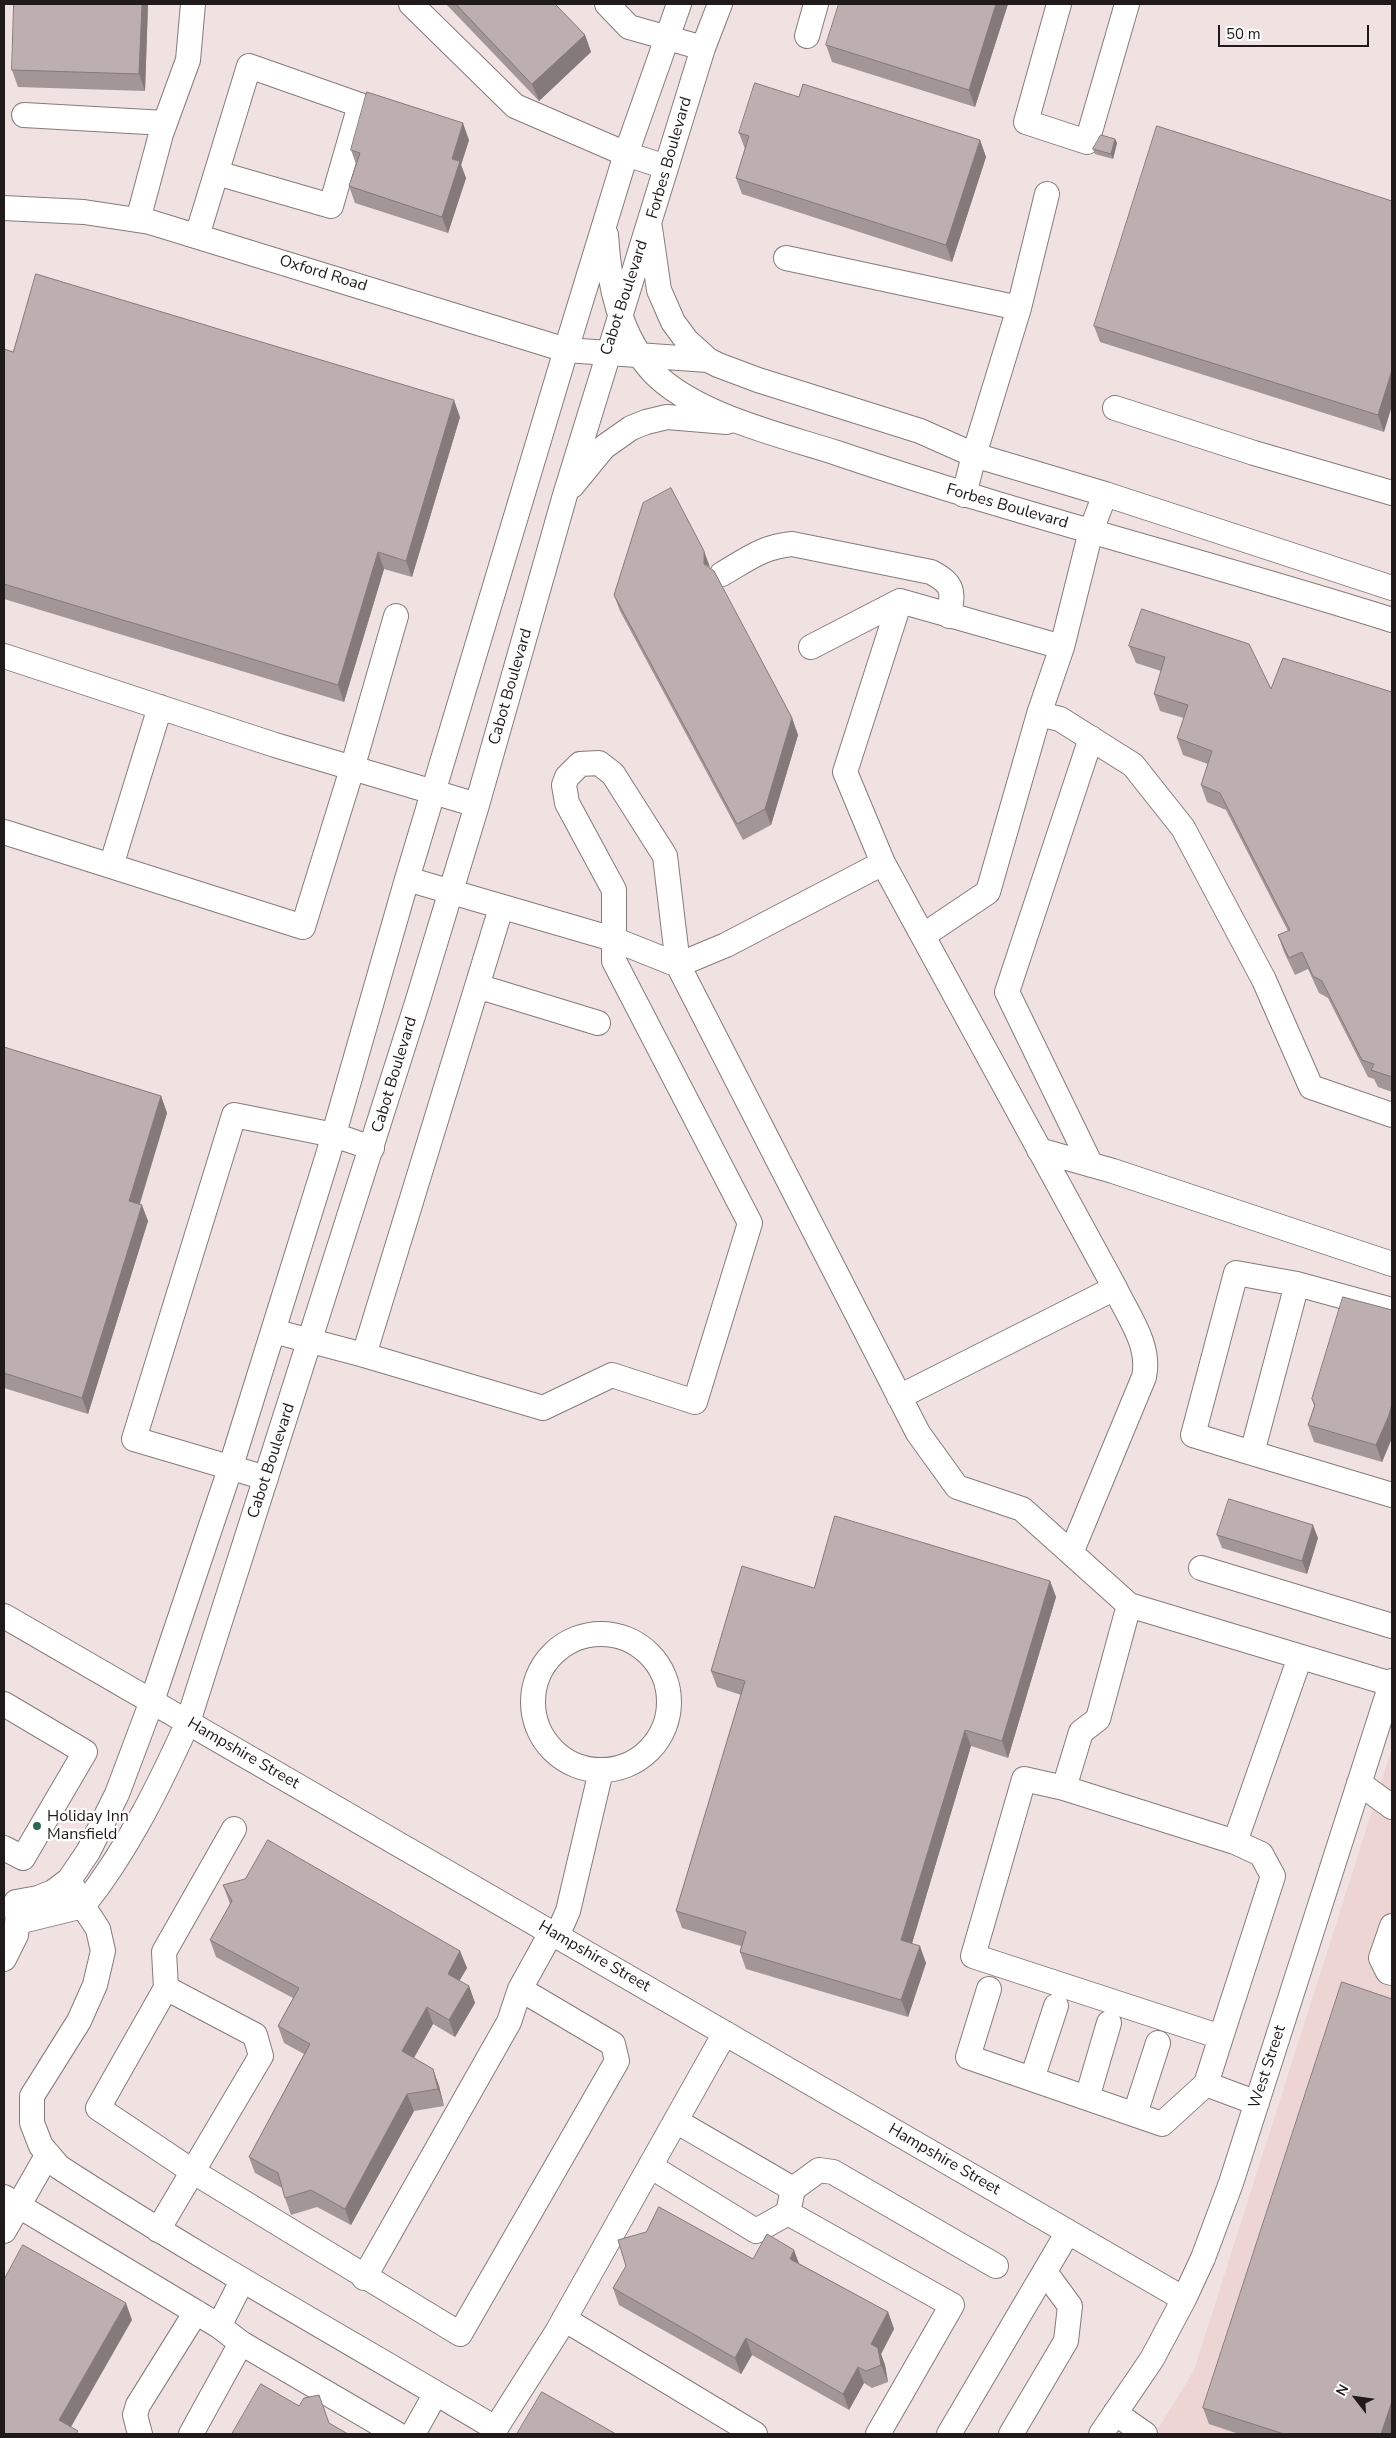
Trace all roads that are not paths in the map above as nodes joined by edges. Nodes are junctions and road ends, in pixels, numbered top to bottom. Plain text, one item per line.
1 (193, 4) edge
2 (410, 4) edge
3 (607, 4) edge
4 (679, 4) edge
5 (720, 4) edge
6 (816, 4) edge
7 (1059, 4) edge
8 (1127, 4) edge
9 (807, 36) dead end
10 (668, 38) junction
11 (703, 48) junction
12 (24, 115) dead end
13 (165, 123) junction
14 (626, 154) junction
15 (666, 167) junction
16 (217, 173) junction
17 (1047, 194) dead end
18 (4, 208) edge
19 (138, 220) junction
20 (650, 220) junction
21 (605, 223) junction
22 (197, 236) junction
23 (786, 258) dead end
24 (1019, 308) junction
25 (620, 313) junction
26 (566, 350) junction
27 (607, 353) junction
28 (640, 356) junction
29 (708, 360) junction
30 (1115, 408) dead end
31 (746, 423) junction
32 (974, 455) junction
33 (1392, 493) edge
34 (1105, 494) junction
35 (565, 495) junction
36 (964, 495) junction
37 (1091, 532) junction
38 (722, 574) dead end
39 (1392, 588) edge
40 (900, 601) junction
41 (396, 616) dead end
42 (950, 616) junction
43 (1392, 620) edge
44 (811, 647) dead end
45 (1062, 647) junction
46 (4, 656) edge
47 (160, 707) junction
48 (1039, 714) junction
49 (1091, 738) junction
50 (352, 769) junction
51 (433, 792) junction
52 (478, 805) junction
53 (4, 832) edge
54 (883, 863) junction
55 (111, 866) junction
56 (407, 879) junction
57 (451, 893) junction
58 (501, 908) junction
59 (924, 935) junction
60 (613, 939) junction
61 (678, 965) junction
62 (478, 986) junction
63 (598, 1023) dead end
64 (1392, 1115) edge
65 (334, 1135) junction
66 (372, 1148) junction
67 (1040, 1150) junction
68 (1091, 1165) junction
69 (1392, 1264) edge
70 (1297, 1284) junction
71 (1115, 1288) junction
72 (1392, 1310) edge
73 (273, 1331) junction
74 (310, 1340) junction
75 (364, 1355) junction
76 (899, 1397) junction
77 (1252, 1453) junction
78 (230, 1469) junction
79 (266, 1478) junction
80 (1392, 1495) edge
81 (1071, 1553) junction
82 (1201, 1568) dead end
83 (1129, 1605) junction
84 (4, 1616) edge
85 (1392, 1626) edge
86 (1300, 1657) junction
87 (1392, 1683) edge
88 (152, 1701) junction
89 (4, 1704) edge
90 (188, 1722) junction
91 (601, 1771) junction
92 (1360, 1783) junction
93 (1064, 1788) junction
94 (1392, 1807) edge
95 (234, 1829) dead end
96 (1235, 1842) junction
97 (4, 1848) edge
98 (69, 1880) junction
99 (83, 1906) junction
100 (11, 1907) edge
101 (1392, 1926) edge
102 (554, 1934) junction
103 (4, 1959) edge
104 (1392, 1973) edge
105 (166, 1988) junction
106 (520, 1989) junction
107 (989, 1989) dead end
108 (1056, 2006) dead end
109 (1109, 2024) dead end
110 (725, 2033) junction
111 (1221, 2037) junction
112 (1158, 2043) dead end
113 (1032, 2079) junction
114 (1206, 2084) junction
115 (1087, 2098) junction
116 (1257, 2103) junction
117 (1135, 2114) junction
118 (676, 2121) junction
119 (48, 2154) junction
120 (650, 2166) junction
121 (192, 2171) junction
122 (792, 2189) junction
123 (11, 2201) edge
124 (788, 2213) junction
125 (158, 2230) junction
126 (4, 2231) edge
127 (1068, 2232) junction
128 (996, 2266) dead end
129 (1045, 2272) junction
130 (364, 2278) junction
131 (242, 2281) junction
132 (1184, 2299) junction
133 (196, 2312) junction
134 (564, 2318) junction
135 (219, 2326) junction
136 (241, 2343) junction
137 (436, 2393) junction
138 (1115, 2413) junction
139 (493, 2431) edge
140 (140, 2434) edge
141 (191, 2434) edge
142 (397, 2434) edge
143 (413, 2434) edge
144 (756, 2434) edge
145 (878, 2434) edge
146 (949, 2434) edge
147 (1011, 2434) edge
148 (1100, 2434) edge
149 (1145, 2434) edge

1 - 13 street
2 - 14 street
3 - 10 street
4 - 10 street, Forbes Boulevard
5 - 11 street, Forbes Boulevard
6 - 9 street
7 - 8 street
10 - 11 street
10 - 14 street, Forbes Boulevard
11 - 15 street, Forbes Boulevard
12 - 13 street
13 - 19 street
14 - 15 street
14 - 21 street, Forbes Boulevard
15 - 20 street, Forbes Boulevard
16 - 16 street
16 - 22 street
17 - 24 street
18 - 19 street, Oxford Road
19 - 22 street, Oxford Road
20 - 25 street, Cabot Boulevard
20 - 29 street, Forbes Boulevard
21 - 25 street, Forbes Boulevard
21 - 26 street
22 - 26 street, Oxford Road
23 - 24 street
24 - 32 street
25 - 27 street, Cabot Boulevard
25 - 28 street, Forbes Boulevard
26 - 27 street, Oxford Road
26 - 51 street
27 - 28 street, Oxford Road
27 - 35 street, Cabot Boulevard
28 - 29 street, Forbes Boulevard
28 - 31 street, Forbes Boulevard
29 - 32 street, Forbes Boulevard
30 - 33 street
31 - 35 street
31 - 36 street, Forbes Boulevard
32 - 34 street, Forbes Boulevard
32 - 36 street
34 - 37 street
34 - 39 street, Forbes Boulevard
35 - 52 street, Cabot Boulevard
36 - 37 street, Forbes Boulevard
37 - 43 street, Forbes Boulevard
37 - 45 street
38 - 42 street
40 - 42 street
40 - 44 street
40 - 54 street
41 - 50 street
42 - 45 street
45 - 48 street
46 - 47 street
47 - 50 street
47 - 55 street
48 - 49 street
48 - 59 street
49 - 64 street
49 - 68 street
50 - 51 street
50 - 55 street
51 - 52 street
51 - 56 street
52 - 57 street, Cabot Boulevard
53 - 55 street
54 - 59 street
54 - 61 street
56 - 57 street
56 - 65 street
57 - 58 street
57 - 66 street, Cabot Boulevard
58 - 60 street
58 - 62 street
59 - 67 street
60 - 61 street
60 - 61 street
60 - 75 street
61 - 76 street
62 - 63 street
62 - 75 street
65 - 66 street
65 - 73 street
65 - 78 street
66 - 74 street, Cabot Boulevard
67 - 68 street
67 - 71 street
68 - 69 street
70 - 72 street
70 - 77 street
70 - 77 street
71 - 76 street
71 - 81 street
73 - 74 street
73 - 78 street
74 - 75 street
74 - 79 street, Cabot Boulevard
76 - 81 street
77 - 80 street
78 - 79 street
78 - 88 street
79 - 90 street, Cabot Boulevard
81 - 83 street
82 - 85 street
83 - 86 street
83 - 93 street
84 - 88 street, Hampshire Street
86 - 87 street
86 - 96 street
87 - 92 street, West Street
88 - 90 street, Hampshire Street
88 - 98 street
89 - 97 street
90 - 99 street, Cabot Boulevard
90 - 102 street, Hampshire Street
91 - 91 street
91 - 102 street
92 - 94 street
92 - 116 street, West Street
93 - 96 street
93 - 111 street
95 - 105 street
96 - 111 street
98 - 99 street
98 - 100 street
99 - 100 street
99 - 119 street
100 - 103 street
101 - 104 street
102 - 106 street
102 - 110 street, Hampshire Street
105 - 121 street
105 - 121 street
106 - 130 street
106 - 130 street
107 - 113 street
108 - 113 street
109 - 115 street
110 - 118 street
110 - 127 street, Hampshire Street
111 - 114 street
112 - 117 street
113 - 115 street
114 - 116 street
114 - 117 street
115 - 117 street
116 - 132 street, West Street
118 - 120 street
118 - 122 street
119 - 123 street
119 - 125 street
120 - 124 street
120 - 134 street
121 - 125 street
121 - 130 street
122 - 124 street
122 - 128 street
123 - 126 street
123 - 133 street
124 - 145 street
125 - 131 street
127 - 129 street
127 - 132 street, Hampshire Street
129 - 146 street
129 - 147 street
131 - 135 street
131 - 137 street
132 - 138 street, West Street
133 - 135 street
133 - 140 street
134 - 139 street
134 - 144 street
135 - 136 street
136 - 141 street
136 - 142 street
137 - 139 street
137 - 143 street
138 - 148 street, West Street
138 - 149 street

